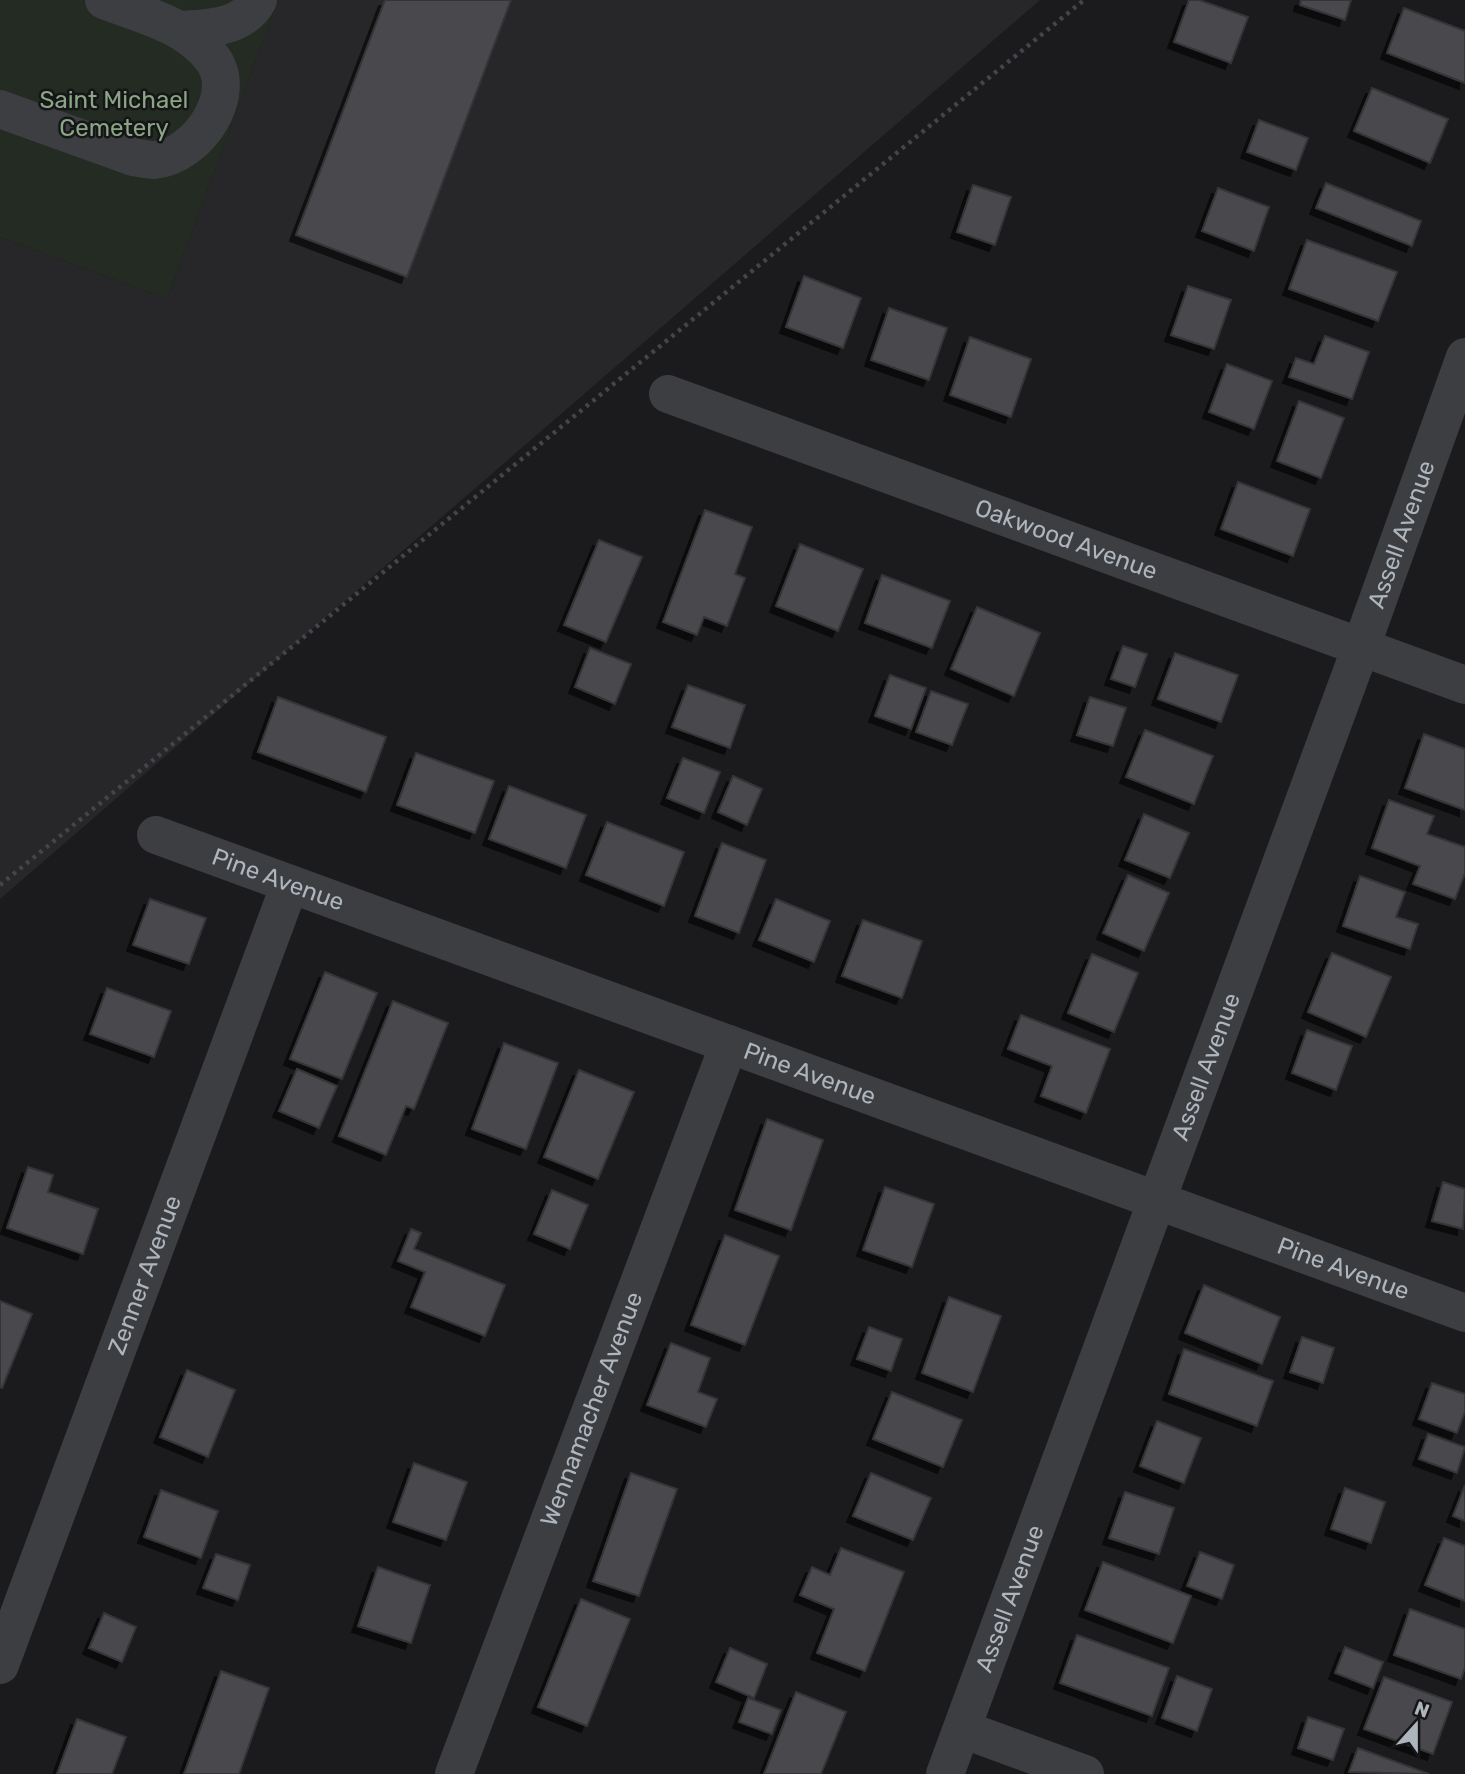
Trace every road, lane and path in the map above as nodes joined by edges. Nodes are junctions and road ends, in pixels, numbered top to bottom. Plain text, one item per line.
1 (104, 0) edge
2 (258, 0) edge
3 (1084, 0) edge
4 (181, 30) junction
5 (0, 109) edge
6 (1465, 356) edge
7 (668, 394) dead end
8 (1362, 647) junction
9 (1465, 685) edge
10 (156, 835) dead end
11 (290, 884) junction
12 (0, 885) edge
13 (729, 1044) junction
14 (1157, 1200) junction
15 (1465, 1313) edge
16 (0, 1665) edge
17 (962, 1729) junction
18 (454, 1774) edge
19 (945, 1774) edge
20 (1085, 1774) edge

1 - 4 street
2 - 4 street
3 - 12 path
4 - 5 street
6 - 8 street, Assell Avenue
7 - 8 street, Oakwood Avenue
8 - 9 street, Oakwood Avenue
8 - 14 street, Assell Avenue
10 - 11 street, Pine Avenue
11 - 13 street, Pine Avenue
11 - 16 street, Zenner Avenue
13 - 14 street, Pine Avenue
13 - 18 street, Wennamacher Avenue
14 - 15 street, Pine Avenue
14 - 17 street, Assell Avenue
17 - 19 street, Assell Avenue
17 - 20 street

